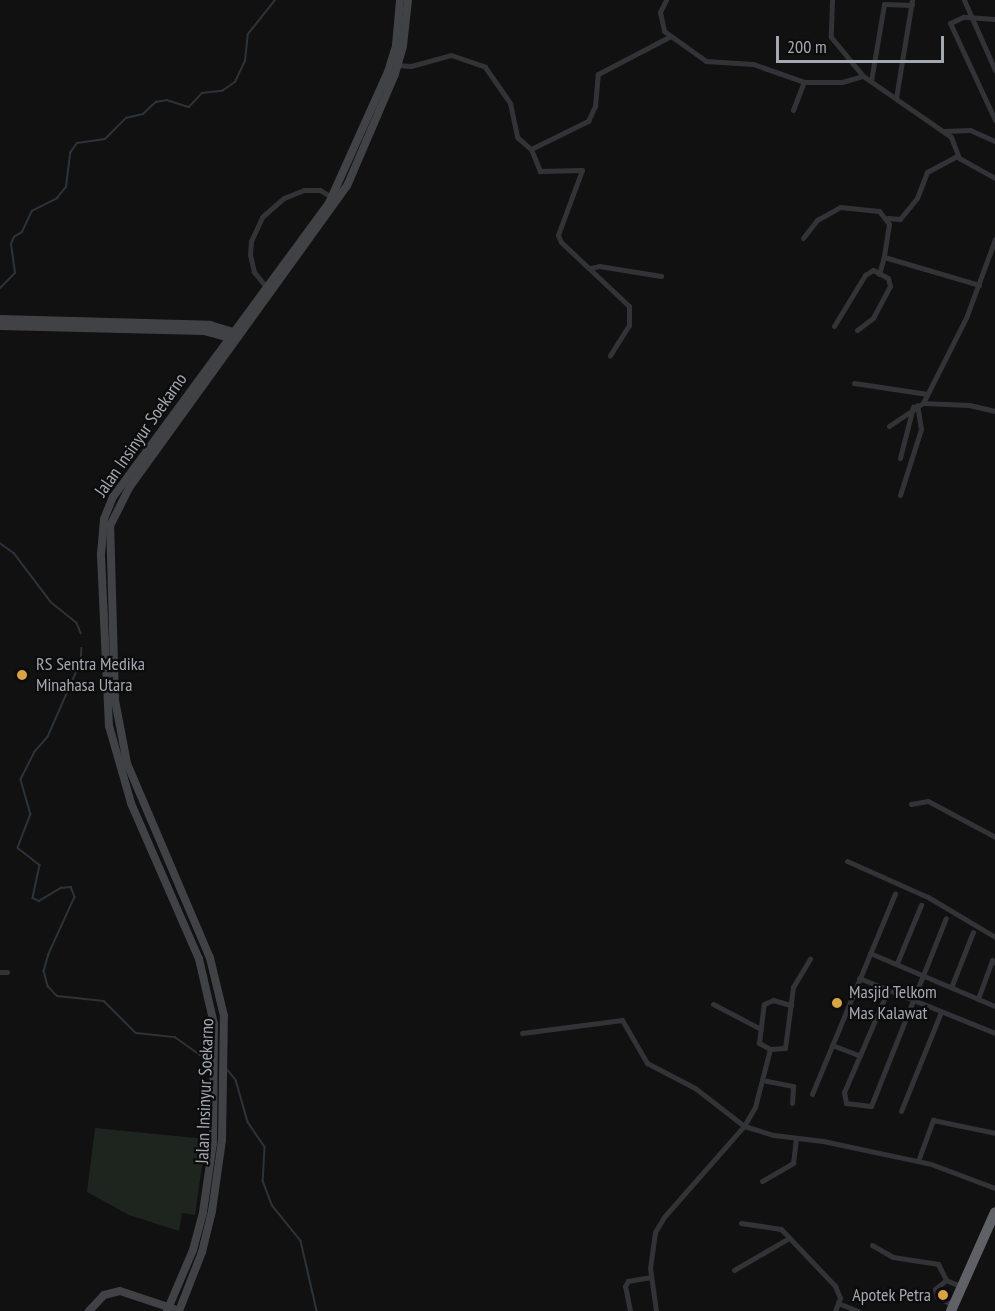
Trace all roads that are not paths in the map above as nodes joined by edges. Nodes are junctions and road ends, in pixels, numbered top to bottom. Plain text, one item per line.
1 (400, 0) edge
2 (408, 0) edge
3 (666, 0) edge
4 (832, 0) edge
5 (964, 0) edge
6 (912, 2) edge
7 (970, 18) junction
8 (995, 19) edge
9 (669, 37) junction
10 (398, 65) junction
11 (995, 70) edge
12 (863, 76) junction
13 (871, 81) junction
14 (804, 82) junction
15 (896, 98) junction
16 (793, 110) dead end
17 (995, 120) edge
18 (944, 131) junction
19 (995, 141) edge
20 (531, 149) junction
21 (957, 156) junction
22 (995, 178) edge
23 (331, 197) junction
24 (888, 219) junction
25 (803, 238) dead end
26 (995, 239) edge
27 (884, 257) junction
28 (591, 268) junction
29 (879, 274) junction
30 (661, 276) dead end
31 (980, 285) junction
32 (267, 288) junction
33 (0, 319) edge
34 (0, 326) edge
35 (834, 326) dead end
36 (857, 330) dead end
37 (235, 337) junction
38 (610, 354) dead end
39 (854, 383) dead end
40 (927, 394) junction
41 (918, 405) junction
42 (995, 411) edge
43 (889, 426) dead end
44 (900, 458) dead end
45 (900, 495) dead end
46 (109, 677) junction
47 (911, 804) dead end
48 (995, 837) edge
49 (847, 861) dead end
50 (895, 894) dead end
51 (921, 905) dead end
52 (946, 918) dead end
53 (973, 932) dead end
54 (995, 937) edge
55 (995, 952) edge
56 (870, 953) junction
57 (810, 959) dead end
58 (993, 961) edge
59 (897, 963) junction
60 (0, 972) edge
61 (8, 972) dead end
62 (923, 974) junction
63 (859, 978) junction
64 (952, 986) junction
65 (888, 990) junction
66 (979, 996) junction
67 (916, 1002) junction
68 (713, 1004) dead end
69 (791, 1005) junction
70 (995, 1006) edge
71 (941, 1012) junction
72 (759, 1029) junction
73 (522, 1033) dead end
74 (995, 1033) edge
75 (832, 1045) junction
76 (770, 1049) junction
77 (860, 1056) junction
78 (215, 1076) junction
79 (224, 1076) junction
80 (762, 1080) junction
81 (812, 1094) dead end
82 (792, 1103) dead end
83 (901, 1111) dead end
84 (744, 1126) junction
85 (995, 1133) edge
86 (796, 1138) junction
87 (918, 1161) junction
88 (762, 1181) dead end
89 (995, 1188) edge
90 (995, 1212) edge
91 (741, 1223) dead end
92 (789, 1239) junction
93 (872, 1245) dead end
94 (734, 1270) dead end
95 (651, 1277) junction
96 (946, 1280) junction
97 (960, 1286) junction
98 (838, 1304) junction
99 (952, 1308) edge
100 (169, 1309) edge
101 (89, 1311) edge
102 (178, 1311) edge
103 (630, 1311) edge
104 (656, 1311) edge
105 (835, 1311) edge
106 (858, 1311) edge

1 - 23 main road, Jalan Insinyur Soekarno
2 - 10 main road, Jalan Insinyur Soekarno
3 - 9 street
4 - 12 street
5 - 7 street
6 - 13 street
6 - 15 street
7 - 8 street
7 - 11 street
7 - 17 street
9 - 14 street
9 - 20 street
10 - 20 street
10 - 37 main road, Jalan Insinyur Soekarno
12 - 13 street
12 - 14 street
13 - 15 street
14 - 16 street
15 - 18 street
18 - 19 street
18 - 21 street
20 - 28 street
21 - 22 street
21 - 24 street
23 - 32 main road, Jalan Insinyur Soekarno
23 - 32 street
24 - 25 street
24 - 27 street
26 - 31 street
27 - 29 street
27 - 31 street
28 - 30 street
28 - 38 street
29 - 35 street
29 - 36 street
31 - 40 street
32 - 37 main road, Jalan Insinyur Soekarno
33 - 37 main road
34 - 37 main road
37 - 46 main road, Jalan Insinyur Soekarno
39 - 40 street
40 - 41 street
41 - 42 street
41 - 43 street
41 - 44 street
41 - 45 street
46 - 78 main road, Jalan Insinyur Soekarno
46 - 79 main road, Jalan Insinyur Soekarno
47 - 48 street
49 - 54 street
50 - 56 street
51 - 59 street
52 - 62 street
53 - 64 street
55 - 58 street
56 - 59 street
56 - 63 street
57 - 69 street
58 - 66 street
59 - 62 street
60 - 61 street
62 - 64 street
62 - 67 street
63 - 65 street
63 - 75 street
64 - 66 street
65 - 67 street
65 - 77 street
66 - 70 street
67 - 71 street
67 - 77 street
68 - 72 street
69 - 72 street
69 - 76 street
71 - 74 street
71 - 83 street
72 - 76 street
73 - 84 street
75 - 77 street
75 - 81 street
76 - 80 street
78 - 79 main road
78 - 100 main road, Jalan Insinyur Soekarno
79 - 102 main road, Jalan Insinyur Soekarno
80 - 82 street
80 - 84 street
84 - 86 street
84 - 95 street
85 - 87 street
86 - 87 street
86 - 88 street
87 - 89 street
90 - 97 highway
91 - 92 street
92 - 94 street
92 - 98 street
93 - 96 street
95 - 103 street
95 - 104 street
96 - 97 street
96 - 99 street
97 - 99 highway
98 - 105 street
98 - 106 street
100 - 101 main road
100 - 102 main road

